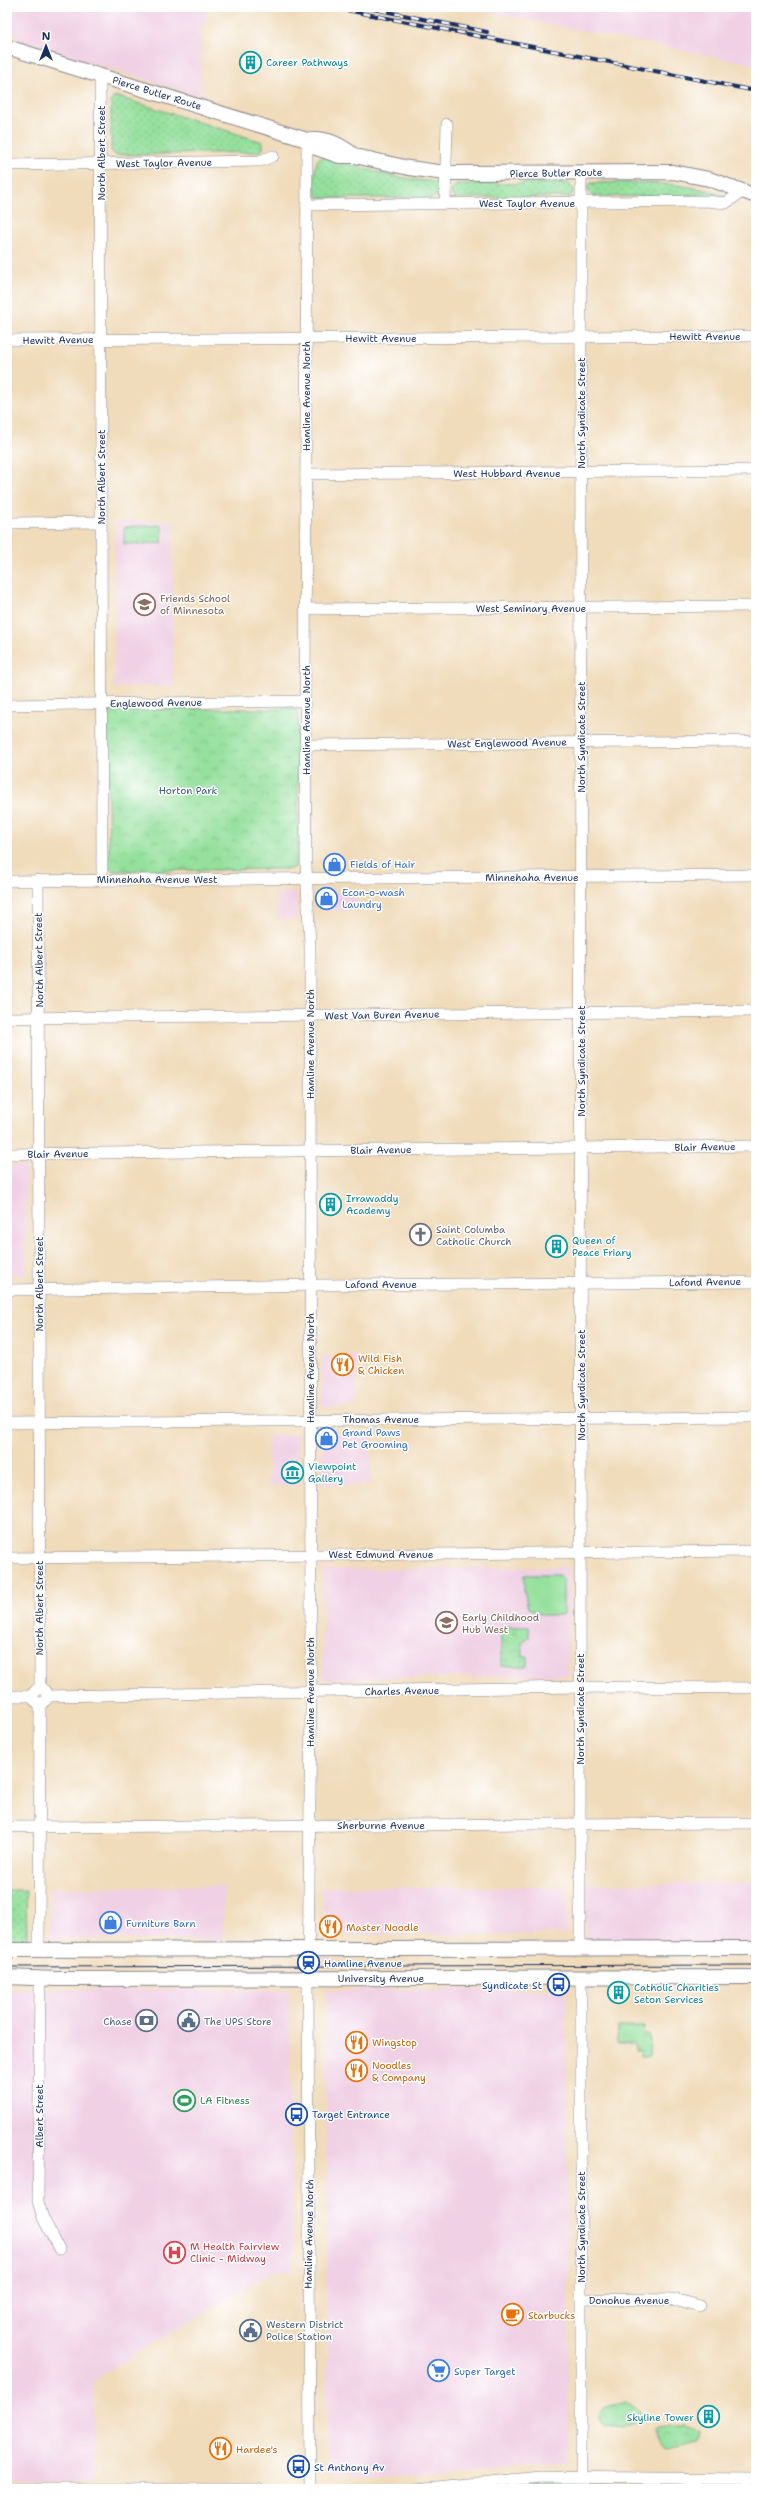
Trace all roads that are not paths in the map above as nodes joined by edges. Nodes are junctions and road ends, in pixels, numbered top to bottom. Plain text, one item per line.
1 (7, 47) edge
2 (100, 76) junction
3 (447, 124) dead end
4 (307, 140) junction
5 (273, 156) dead end
6 (100, 164) junction
7 (7, 165) edge
8 (445, 173) junction
9 (581, 173) junction
10 (750, 193) edge
11 (581, 203) junction
12 (445, 204) junction
13 (307, 205) junction
14 (756, 336) edge
15 (581, 337) junction
16 (306, 338) junction
17 (101, 339) junction
18 (7, 340) edge
19 (756, 470) edge
20 (581, 472) junction
21 (306, 474) junction
22 (101, 522) junction
23 (7, 523) edge
24 (756, 606) edge
25 (581, 607) junction
26 (306, 609) junction
27 (305, 701) junction
28 (101, 704) junction
29 (7, 705) edge
30 (756, 740) edge
31 (581, 743) junction
32 (306, 745) junction
33 (756, 875) edge
34 (581, 877) junction
35 (308, 878) junction
36 (102, 879) junction
37 (38, 880) junction
38 (7, 881) edge
39 (756, 1011) edge
40 (581, 1013) junction
41 (310, 1016) junction
42 (7, 1018) edge
43 (39, 1018) junction
44 (756, 1146) edge
45 (581, 1148) junction
46 (310, 1150) junction
47 (7, 1154) edge
48 (39, 1154) junction
49 (756, 1282) edge
50 (580, 1283) junction
51 (310, 1285) junction
52 (7, 1290) edge
53 (40, 1290) junction
54 (756, 1417) edge
55 (580, 1418) junction
56 (310, 1420) junction
57 (39, 1423) junction
58 (7, 1424) edge
59 (756, 1551) edge
60 (580, 1552) junction
61 (310, 1555) junction
62 (7, 1558) edge
63 (38, 1558) junction
64 (580, 1687) junction
65 (756, 1688) edge
66 (311, 1693) junction
67 (7, 1696) edge
68 (40, 1696) junction
69 (580, 1823) junction
70 (756, 1823) edge
71 (309, 1826) junction
72 (7, 1827) edge
73 (38, 1827) junction
74 (580, 1948) junction
75 (756, 1948) edge
76 (309, 1949) junction
77 (7, 1950) edge
78 (39, 1950) junction
79 (7, 1977) edge
80 (582, 1977) junction
81 (756, 1977) edge
82 (40, 1979) junction
83 (308, 1979) junction
84 (59, 2249) dead end
85 (581, 2300) junction
86 (700, 2306) dead end
87 (581, 2476) junction
88 (756, 2479) edge
89 (12, 2489) edge
90 (258, 2489) edge
91 (310, 2489) edge
92 (415, 2489) edge

1 - 2 main road, Pierce Butler Route
2 - 4 main road, Pierce Butler Route
2 - 6 street, North Albert Street
3 - 8 street
4 - 8 main road, Pierce Butler Route
4 - 13 street, Hamline Avenue North
5 - 6 street, West Taylor Avenue
6 - 7 street, West Taylor Avenue
6 - 17 street, North Albert Street
8 - 9 main road, Pierce Butler Route
8 - 12 street
9 - 10 main road, Pierce Butler Route
9 - 11 street, North Syndicate Street
10 - 11 street, West Taylor Avenue
11 - 12 street, West Taylor Avenue
11 - 15 street, North Syndicate Street
12 - 13 street, West Taylor Avenue
13 - 16 street, Hamline Avenue North
14 - 15 street, Hewitt Avenue
15 - 16 street, Hewitt Avenue
15 - 20 street, North Syndicate Street
16 - 17 street, Hewitt Avenue
16 - 21 street, Hamline Avenue North
17 - 18 street, Hewitt Avenue
17 - 22 street, North Albert Street
19 - 20 street, West Hubbard Avenue
20 - 21 street, West Hubbard Avenue
20 - 25 street, North Syndicate Street
21 - 26 street, Hamline Avenue North
22 - 23 street
22 - 28 street, North Albert Street
24 - 25 street, West Seminary Avenue
25 - 26 street, West Seminary Avenue
25 - 31 street, North Syndicate Street
26 - 27 street, Hamline Avenue North
27 - 28 street, Englewood Avenue
27 - 32 street, Hamline Avenue North
28 - 29 street, Englewood Avenue
28 - 36 street, North Albert Street
30 - 31 street, West Englewood Avenue
31 - 32 street, West Englewood Avenue
31 - 34 street, North Syndicate Street
32 - 35 street, Hamline Avenue North
33 - 34 street, Minnehaha Avenue
34 - 35 street, Minnehaha Avenue
34 - 40 street, North Syndicate Street
35 - 36 street, Minnehaha Avenue West
35 - 41 street, Hamline Avenue North
36 - 37 street, Minnehaha Avenue West
37 - 38 street, Minnehaha Avenue West
37 - 43 street, North Albert Street
39 - 40 street, West Van Buren Avenue
40 - 41 street, West Van Buren Avenue
40 - 45 street, North Syndicate Street
41 - 43 street, West Van Buren Avenue
41 - 46 street, Hamline Avenue North
42 - 43 street, West Van Buren Avenue
43 - 48 street, North Albert Street
44 - 45 street, Blair Avenue
45 - 46 street, Blair Avenue
45 - 50 street, North Syndicate Street
46 - 48 street, Blair Avenue
46 - 51 street, Hamline Avenue North
47 - 48 street, Blair Avenue
48 - 53 street, North Albert Street
49 - 50 street, Lafond Avenue
50 - 51 street, Lafond Avenue
50 - 55 street, North Syndicate Street
51 - 53 street, Lafond Avenue
51 - 56 street, Hamline Avenue North
52 - 53 street, Lafond Avenue
53 - 57 street, North Albert Street
54 - 55 street, Thomas Avenue
55 - 56 street, Thomas Avenue
55 - 60 street, North Syndicate Street
56 - 57 street, Thomas Avenue
56 - 61 street, Hamline Avenue North
57 - 58 street, Thomas Avenue
57 - 63 street, North Albert Street
59 - 60 street, West Edmund Avenue
60 - 61 street, West Edmund Avenue
60 - 64 street, North Syndicate Street
61 - 63 street, West Edmund Avenue
61 - 66 street, Hamline Avenue North
62 - 63 street, West Edmund Avenue
63 - 68 street, North Albert Street
64 - 65 street, Charles Avenue
64 - 66 street, Charles Avenue
64 - 69 street, North Syndicate Street
66 - 68 street, Charles Avenue
66 - 71 street, Hamline Avenue North
67 - 68 street, Charles Avenue
68 - 73 street, North Albert Street
69 - 70 street, Sherburne Avenue
69 - 71 street, Sherburne Avenue
69 - 74 street, North Syndicate Street
71 - 73 street, Sherburne Avenue
71 - 76 street, Hamline Avenue North
72 - 73 street, Sherburne Avenue
73 - 78 street, North Albert Street
74 - 75 main road
74 - 76 main road
76 - 78 main road
76 - 83 street, Hamline Avenue North
77 - 78 main road
79 - 82 main road, University Avenue
80 - 81 main road, University Avenue
80 - 83 main road, University Avenue
80 - 85 street, North Syndicate Street
82 - 83 main road, University Avenue
82 - 84 street, Albert Street
83 - 91 street, Hamline Avenue North
85 - 86 street, Donohue Avenue
85 - 87 street, North Syndicate Street
87 - 88 street
87 - 92 street
89 - 90 street

